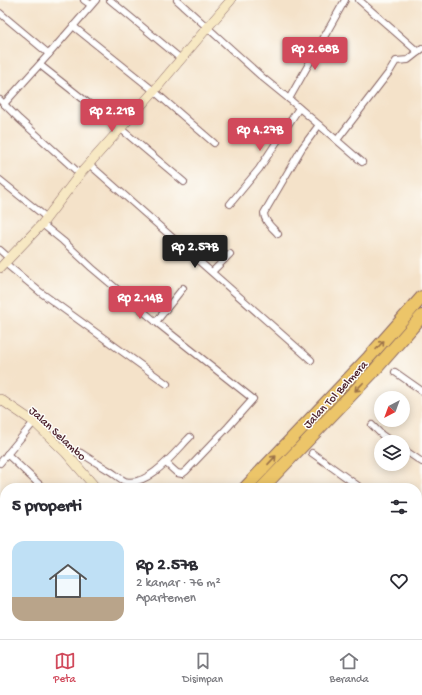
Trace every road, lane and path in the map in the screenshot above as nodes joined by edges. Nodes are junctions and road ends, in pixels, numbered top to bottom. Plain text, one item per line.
1 (84, 0) edge
2 (96, 0) edge
3 (110, 0) edge
4 (176, 0) edge
5 (232, 0) edge
6 (345, 0) edge
7 (359, 0) edge
8 (91, 6) junction
9 (0, 13) edge
10 (73, 26) junction
11 (207, 28) junction
12 (420, 51) edge
13 (49, 54) junction
14 (181, 59) junction
15 (40, 65) junction
16 (154, 91) junction
17 (289, 99) junction
18 (2, 102) edge
19 (299, 108) junction
20 (319, 125) junction
21 (121, 129) junction
22 (336, 140) junction
23 (214, 143) dead end
24 (362, 162) dead end
25 (89, 164) junction
26 (80, 174) junction
27 (0, 180) edge
28 (184, 182) dead end
29 (230, 204) dead end
30 (44, 221) junction
31 (278, 234) dead end
32 (0, 250) edge
33 (230, 254) dead end
34 (5, 263) edge
35 (212, 272) junction
36 (183, 288) dead end
37 (422, 298) edge
38 (422, 316) edge
39 (156, 322) junction
40 (311, 360) dead end
41 (395, 372) dead end
42 (167, 384) dead end
43 (422, 391) edge
44 (0, 399) edge
45 (34, 422) junction
46 (372, 425) dead end
47 (382, 435) edge
48 (190, 438) dead end
49 (66, 453) junction
50 (312, 453) dead end
51 (7, 454) junction
52 (410, 454) edge
53 (422, 462) edge
54 (0, 463) edge
55 (166, 463) junction
56 (38, 483) edge
57 (92, 483) edge
58 (250, 483) edge
59 (267, 483) edge
60 (353, 483) edge

1 - 8 street
2 - 8 street
3 - 14 street
4 - 11 street
5 - 11 street
6 - 17 street
7 - 12 street
8 - 10 street
9 - 13 street
10 - 13 street
10 - 16 street
11 - 14 street
11 - 17 street
12 - 22 street
13 - 15 street
14 - 16 street
15 - 18 street
15 - 21 street
16 - 21 street
16 - 23 street
17 - 19 street
18 - 26 street
19 - 20 street
19 - 29 street
20 - 22 street
20 - 31 street
21 - 25 street
21 - 28 street
22 - 24 street
25 - 26 street
25 - 35 street
26 - 30 street
27 - 30 street
30 - 34 street
30 - 39 street
32 - 34 street
33 - 35 street
34 - 42 street
35 - 40 street
36 - 39 street
58 -> 37 highway, Jalan Tol Belmera
38 -> 59 highway, Jalan Tol Belmera
39 - 55 street
41 - 43 street
44 - 45 street, Jalan Selambo
45 - 49 street, Jalan Selambo
45 - 51 street
46 - 47 street
48 - 55 street
49 - 55 street
49 - 57 street, Jalan Selambo
50 - 60 street
51 - 54 street
51 - 56 street
52 - 53 street

